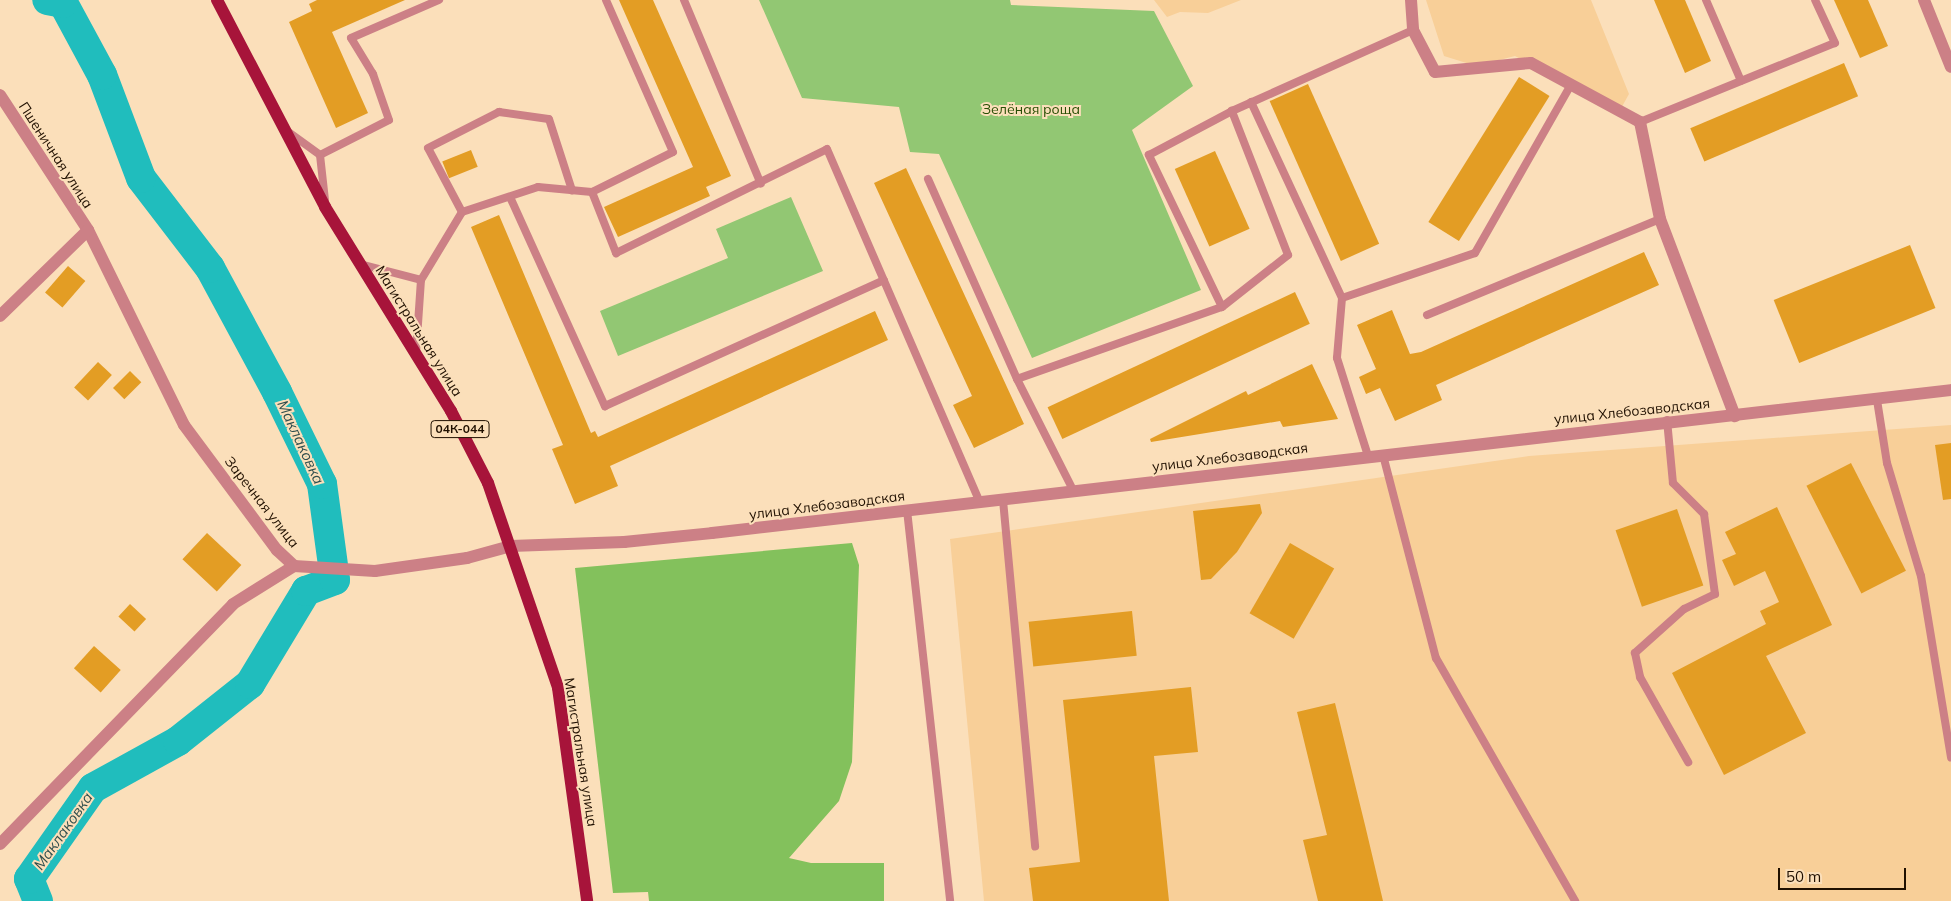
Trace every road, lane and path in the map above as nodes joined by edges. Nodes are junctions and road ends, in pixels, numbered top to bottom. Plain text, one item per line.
1 (217, 0) edge
2 (439, 0) edge
3 (606, 0) edge
4 (684, 0) edge
5 (1410, 0) edge
6 (1706, 0) edge
7 (1815, 0) edge
8 (1924, 0) edge
9 (1413, 30) junction
10 (1951, 68) edge
11 (1741, 81) junction
12 (1571, 85) junction
13 (0, 95) edge
14 (1252, 102) junction
15 (1232, 111) junction
16 (1640, 122) junction
17 (280, 125) junction
18 (320, 155) junction
19 (928, 179) dead end
20 (761, 184) junction
21 (572, 190) junction
22 (592, 192) junction
23 (510, 197) junction
24 (325, 207) junction
25 (462, 212) junction
26 (1660, 219) junction
27 (88, 230) junction
28 (360, 264) junction
29 (421, 280) junction
30 (884, 280) junction
31 (1342, 298) junction
32 (1222, 307) junction
33 (1427, 315) dead end
34 (0, 316) edge
35 (416, 356) junction
36 (1017, 379) junction
37 (1951, 390) edge
38 (1877, 400) junction
39 (1736, 416) junction
40 (1667, 420) junction
41 (1383, 454) junction
42 (1368, 456) junction
43 (1073, 490) junction
44 (1003, 500) junction
45 (980, 502) junction
46 (907, 510) junction
47 (511, 546) junction
48 (294, 566) junction
49 (1951, 758) edge
50 (1688, 762) dead end
51 (0, 844) edge
52 (1035, 847) dead end
53 (586, 901) edge
54 (950, 901) edge
55 (1575, 901) edge

1 - 17 main road, Магистральная улица / 04К-044
2 - 18 lane
3 - 22 lane
4 - 20 lane
5 - 9 street
6 - 11 lane
7 - 11 lane
8 - 10 street
9 - 12 street
9 - 14 lane
11 - 16 lane
12 - 16 street
12 - 31 lane
13 - 27 street, Пшеничная улица
14 - 15 lane
14 - 31 lane
15 - 32 lane
15 - 32 lane
16 - 26 street
17 - 18 lane
17 - 24 main road, Магистральная улица / 04К-044
18 - 24 lane
19 - 36 lane
20 - 22 lane
20 - 30 lane
21 - 22 lane
21 - 23 lane
21 - 25 lane
23 - 25 lane
23 - 30 lane
24 - 28 main road, Магистральная улица / 04К-044
25 - 29 lane
26 - 33 lane
26 - 39 street
27 - 34 street
27 - 48 street, Заречная улица
28 - 29 lane
28 - 35 main road, Магистральная улица / 04К-044
29 - 35 lane
30 - 45 lane
31 - 42 lane
32 - 36 lane
35 - 47 main road, Магистральная улица / 04К-044
36 - 43 lane
37 - 38 street, улица Хлебозаводская
38 - 39 street, улица Хлебозаводская
38 - 49 lane
39 - 40 street, улица Хлебозаводская
40 - 41 street, улица Хлебозаводская
40 - 50 lane
41 - 42 street, улица Хлебозаводская
41 - 55 lane
42 - 43 street, улица Хлебозаводская
43 - 44 street, улица Хлебозаводская
44 - 45 street, улица Хлебозаводская
44 - 52 lane
45 - 46 street, улица Хлебозаводская
46 - 47 street, улица Хлебозаводская
46 - 54 lane
47 - 48 street, улица Хлебозаводская
47 - 53 main road, Магистральная улица / 04К-044
48 - 51 street, Заречная улица

